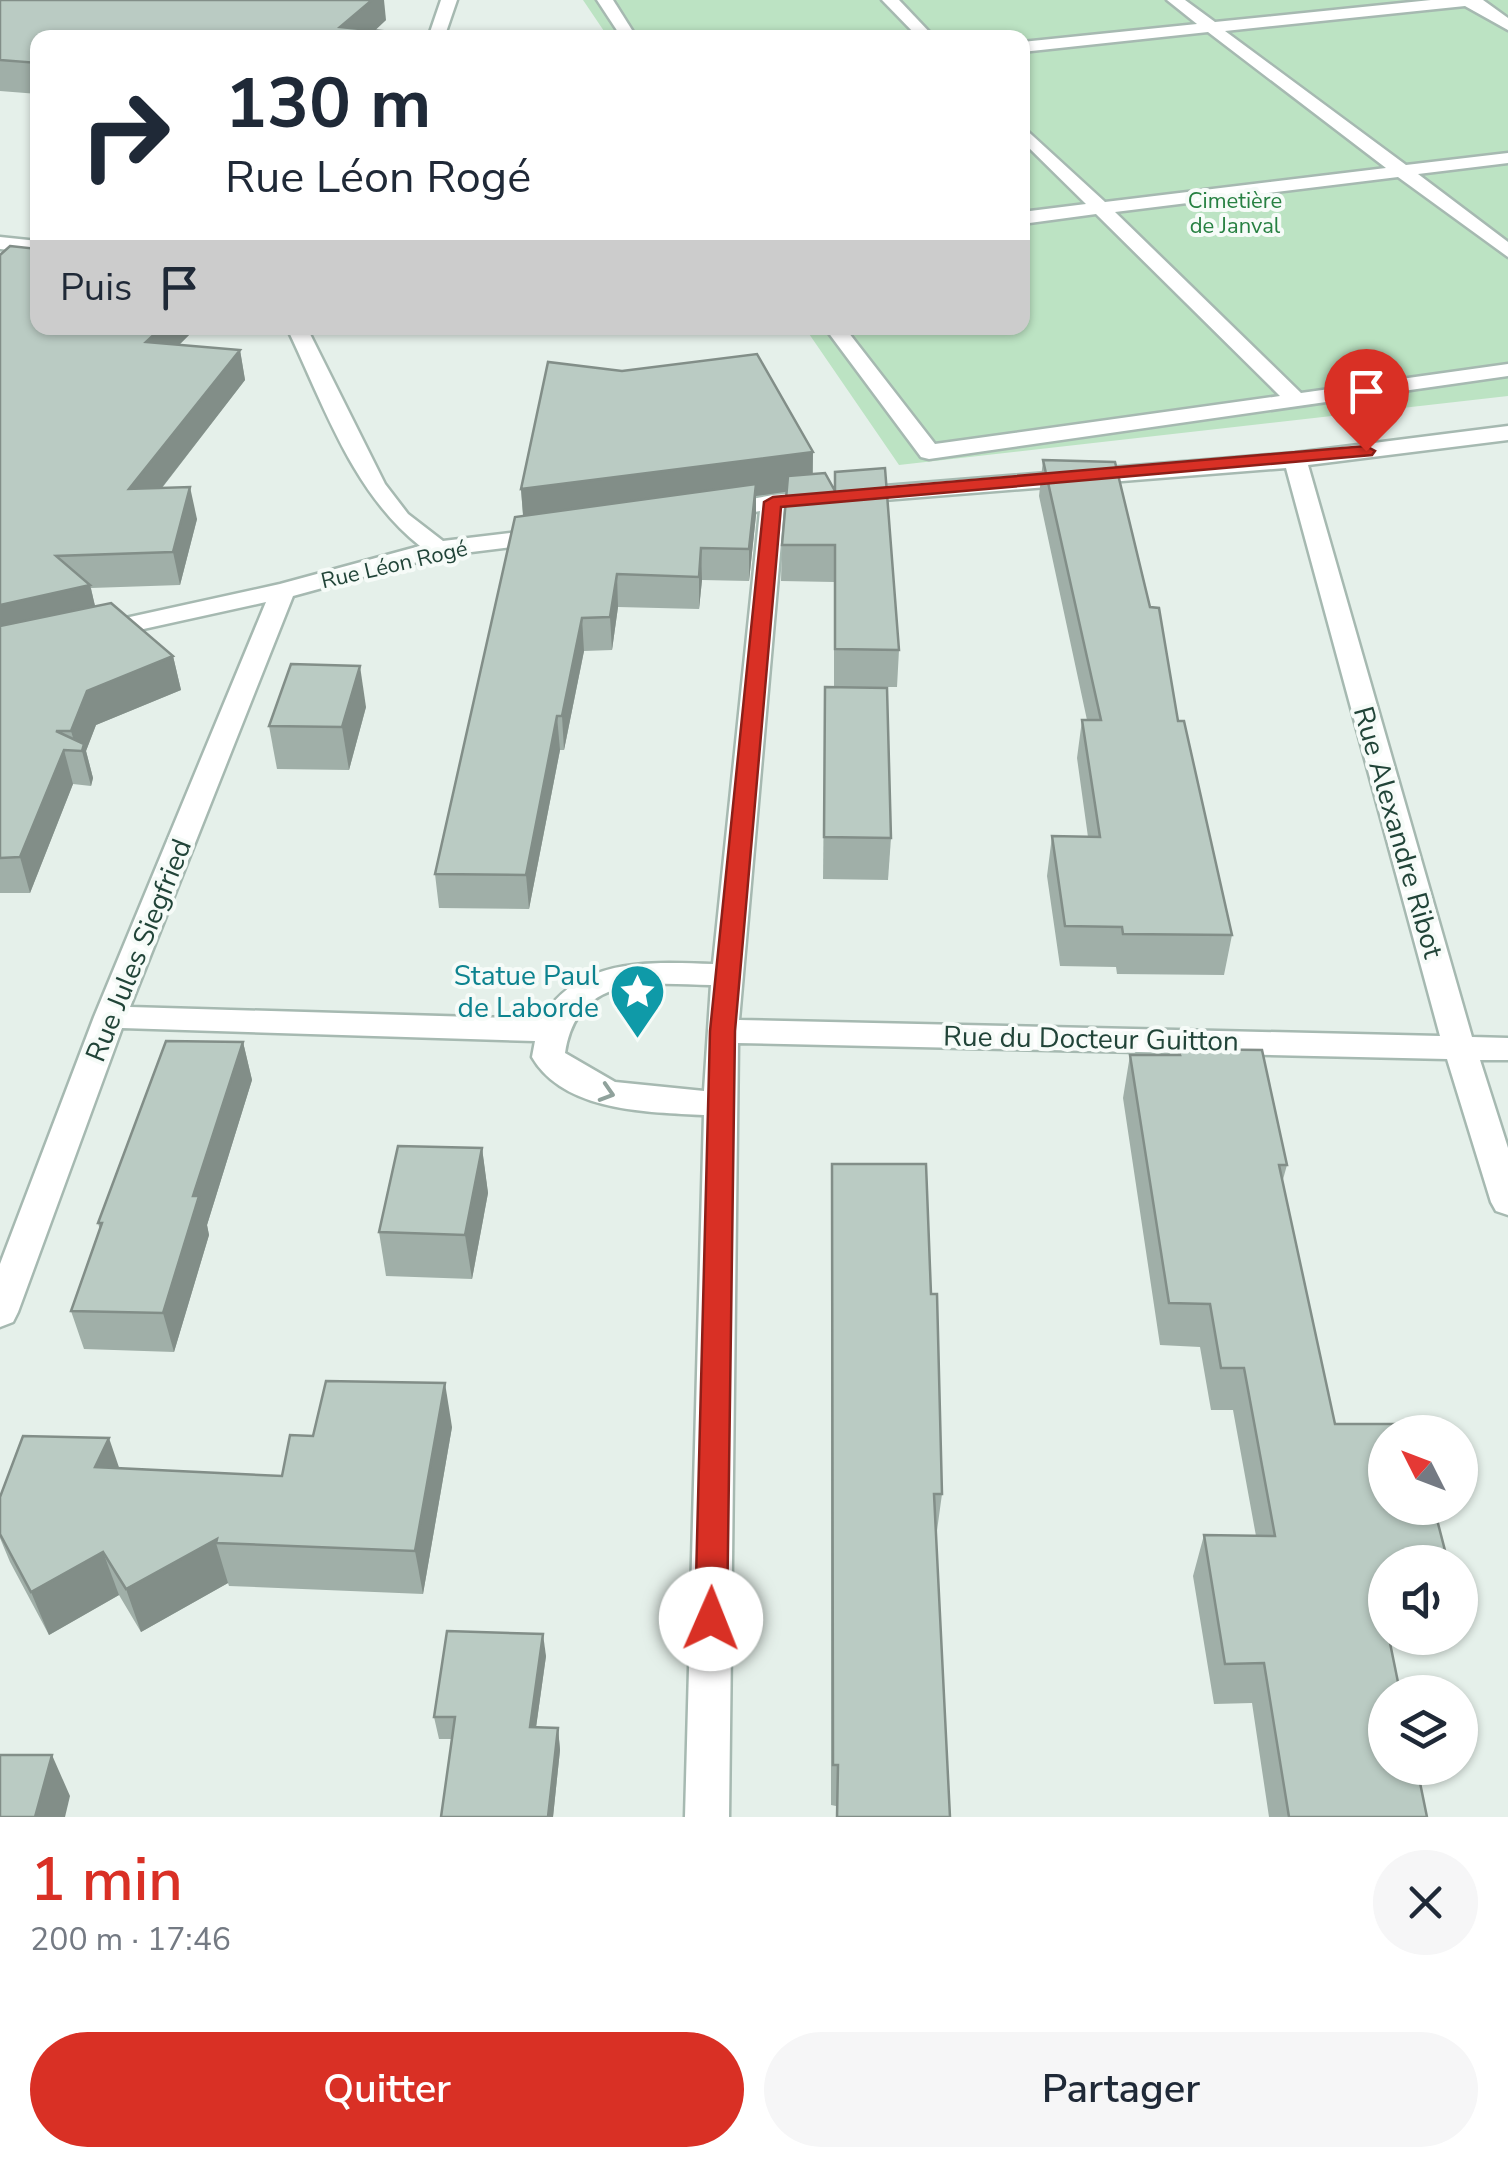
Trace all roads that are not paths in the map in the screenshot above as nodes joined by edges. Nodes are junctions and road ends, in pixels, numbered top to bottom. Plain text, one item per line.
1 (449, 0) edge
2 (605, 0) edge
3 (890, 0) edge
4 (1175, 0) edge
5 (1466, 0) edge
6 (1476, 0) edge
7 (1508, 26) edge
8 (1211, 27) junction
9 (439, 30) edge
10 (625, 30) edge
11 (920, 30) edge
12 (1030, 46) edge
13 (1030, 139) edge
14 (1508, 158) edge
15 (1402, 171) junction
16 (1100, 208) junction
17 (1030, 217) edge
18 (0, 243) edge
19 (30, 245) edge
20 (1508, 251) edge
21 (299, 335) edge
22 (840, 335) edge
23 (1508, 370) edge
24 (1296, 400) junction
25 (1508, 433) edge
26 (1296, 460) junction
27 (773, 502) junction
28 (686, 516) edge
29 (574, 532) edge
30 (438, 549) junction
31 (283, 591) junction
32 (70, 636) edge
33 (728, 975) junction
34 (110, 1017) junction
35 (548, 1030) junction
36 (722, 1031) junction
37 (1459, 1046) junction
38 (1508, 1049) edge
39 (721, 1104) junction
40 (1508, 1202) edge
41 (0, 1312) edge
42 (707, 1817) edge

1 - 9 street
2 - 10 street
3 - 11 street
4 - 8 street
5 - 6 street
5 - 7 street
5 - 8 street
8 - 12 street
8 - 15 street
13 - 16 street
14 - 15 street
15 - 16 street
15 - 20 street
16 - 17 street
16 - 24 street
18 - 19 street
21 - 30 street
22 - 24 street
23 - 24 street
25 - 26 street
26 - 27 street
26 - 37 street, Rue Alexandre Ribot
27 - 28 street
27 - 33 street
29 - 30 street, Rue Léon Rogé
30 - 31 street, Rue Léon Rogé
31 - 32 street, Rue Léon Rogé
31 - 34 street, Rue Jules Siegfried
33 - 35 street
33 - 36 street
34 - 35 street
34 - 41 street, Rue Jules Siegfried
35 -> 39 street
36 - 37 street, Rue du Docteur Guitton
36 - 39 street
37 - 38 street, Rue du Docteur Guitton
37 - 40 street, Rue Alexandre Ribot
39 - 42 street

